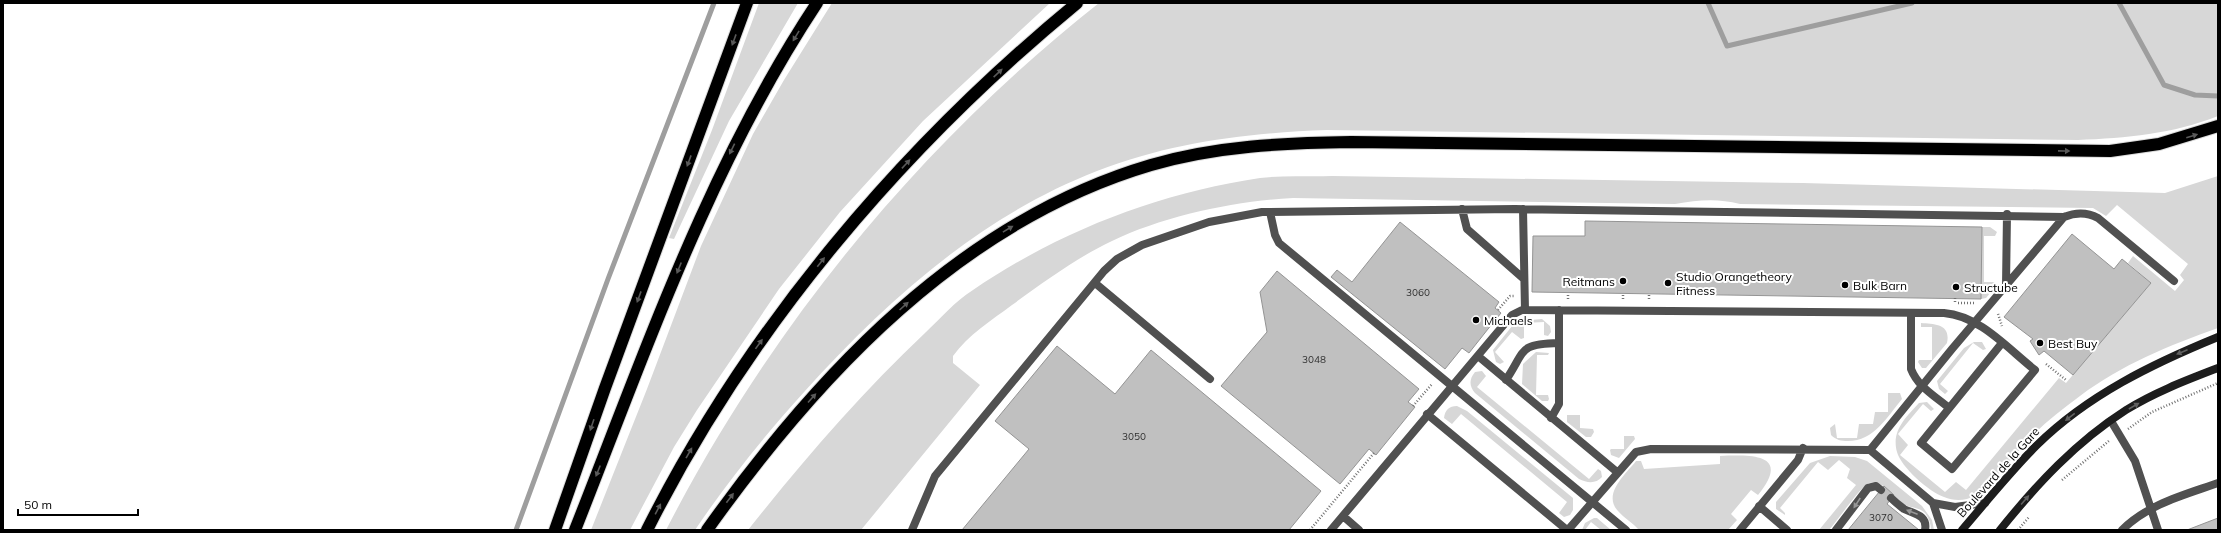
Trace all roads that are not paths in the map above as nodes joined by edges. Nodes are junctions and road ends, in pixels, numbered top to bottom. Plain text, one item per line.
1 (747, 3) edge
2 (817, 3) edge
3 (1077, 3) edge
4 (2218, 126) edge
5 (1462, 209) junction
6 (1523, 209) junction
7 (1270, 212) junction
8 (2007, 214) junction
9 (2064, 217) junction
10 (1524, 279) junction
11 (2174, 281) dead end
12 (1095, 283) junction
13 (2006, 286) junction
14 (1525, 310) junction
15 (1559, 310) junction
16 (1911, 313) junction
17 (1975, 323) junction
18 (2218, 337) edge
19 (1559, 343) junction
20 (2002, 343) junction
21 (1478, 356) junction
22 (2218, 368) edge
23 (1210, 379) dead end
24 (1506, 380) junction
25 (1452, 386) junction
26 (1922, 386) junction
27 (1949, 408) junction
28 (1427, 414) junction
29 (1551, 418) junction
30 (2111, 421) junction
31 (1802, 448) junction
32 (1870, 450) junction
33 (1617, 472) junction
34 (2218, 484) edge
35 (1881, 490) dead end
36 (1891, 498) dead end
37 (1592, 502) junction
38 (1933, 503) junction
39 (1985, 503) junction
40 (1760, 506) junction
41 (2150, 509) junction
42 (1342, 516) junction
43 (555, 530) edge
44 (575, 530) edge
45 (647, 530) edge
46 (707, 530) edge
47 (912, 530) edge
48 (1331, 530) edge
49 (1359, 530) edge
50 (1568, 530) edge
51 (1626, 530) edge
52 (1740, 530) edge
53 (1787, 530) edge
54 (1836, 530) edge
55 (1925, 530) edge
56 (1942, 530) edge
57 (1962, 530) edge
58 (2000, 530) edge
59 (2122, 530) edge
60 (2158, 530) edge

1 -> 43 highway
2 -> 44 highway
45 -> 3 highway
46 -> 4 highway
5 - 6 lane
5 - 7 lane
5 - 10 lane
6 - 8 lane
6 - 10 lane
7 - 12 lane
7 - 25 lane
8 - 9 lane
8 - 13 lane
9 - 11 lane
9 - 13 lane
10 - 14 lane
12 - 23 lane
12 - 47 lane
13 - 17 lane
14 - 15 lane
14 - 21 lane
15 - 16 lane
15 - 19 lane
16 - 17 lane
16 - 26 lane
17 - 20 lane
17 - 26 lane
18 -> 39 main road, Boulevard de la Gare
19 - 24 lane
19 - 29 lane
20 - 27 lane
20 - 27 lane
21 - 24 lane
21 - 25 lane
30 -> 22 main road
24 - 29 lane
25 - 28 lane
25 - 37 lane
26 - 27 lane
26 - 32 lane
28 - 42 lane
28 - 50 lane
29 - 33 lane
30 - 41 lane
58 -> 30 main road
31 - 32 lane
31 - 33 lane
31 - 40 lane
32 - 38 lane
33 - 37 lane
34 - 41 lane
35 -> 54 lane
55 -> 36 lane
37 - 50 lane
37 - 51 lane
38 - 39 lane
38 - 56 lane
39 - 57 main road, Boulevard de la Gare
40 - 52 lane
40 - 53 lane
41 - 59 lane
41 - 60 lane
42 - 48 lane
42 - 49 lane

